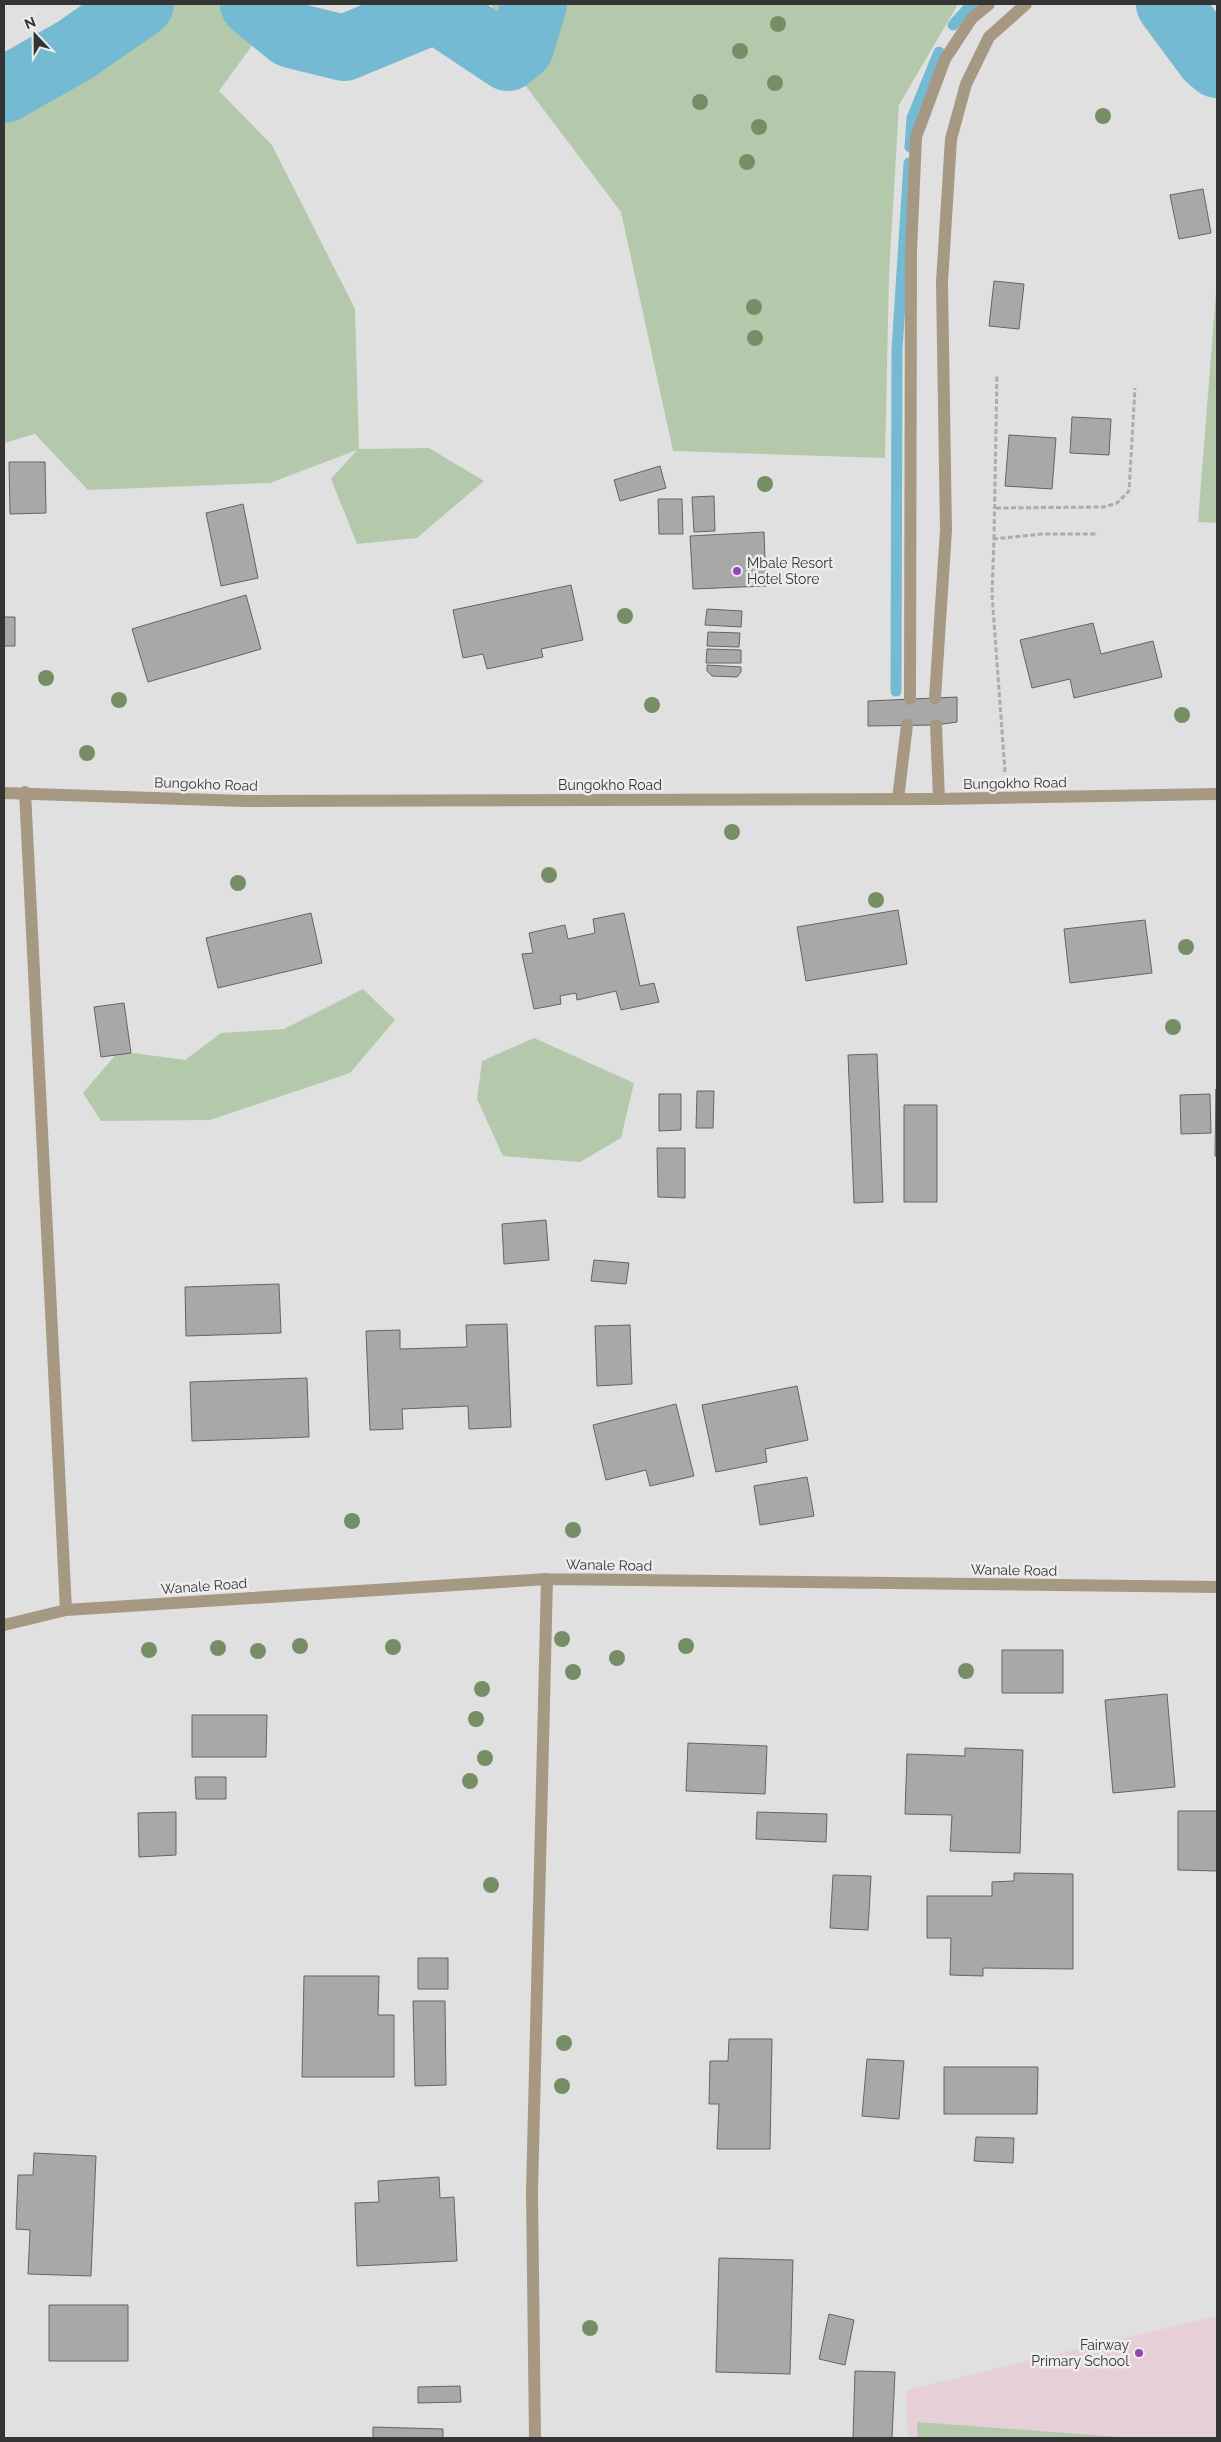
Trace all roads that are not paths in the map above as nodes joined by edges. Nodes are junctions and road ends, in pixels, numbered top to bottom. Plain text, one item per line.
1 (989, 4) edge
2 (1026, 4) edge
3 (935, 698) dead end
4 (910, 699) dead end
5 (907, 725) dead end
6 (936, 725) dead end
7 (25, 792) junction
8 (4, 793) edge
9 (1217, 794) edge
10 (898, 799) junction
11 (939, 799) junction
12 (548, 1579) junction
13 (1217, 1587) edge
14 (66, 1610) junction
15 (4, 1625) edge
16 (535, 2438) edge

1 - 4 street
2 - 3 street
5 - 10 street
6 - 11 street
7 - 8 street, Bungokho Road
7 - 10 street, Bungokho Road
7 - 14 street
9 - 11 street, Bungokho Road
10 - 11 street, Bungokho Road
12 - 13 street, Wanale Road
12 - 14 street, Wanale Road
12 - 16 street
14 - 15 street, Wanale Road

